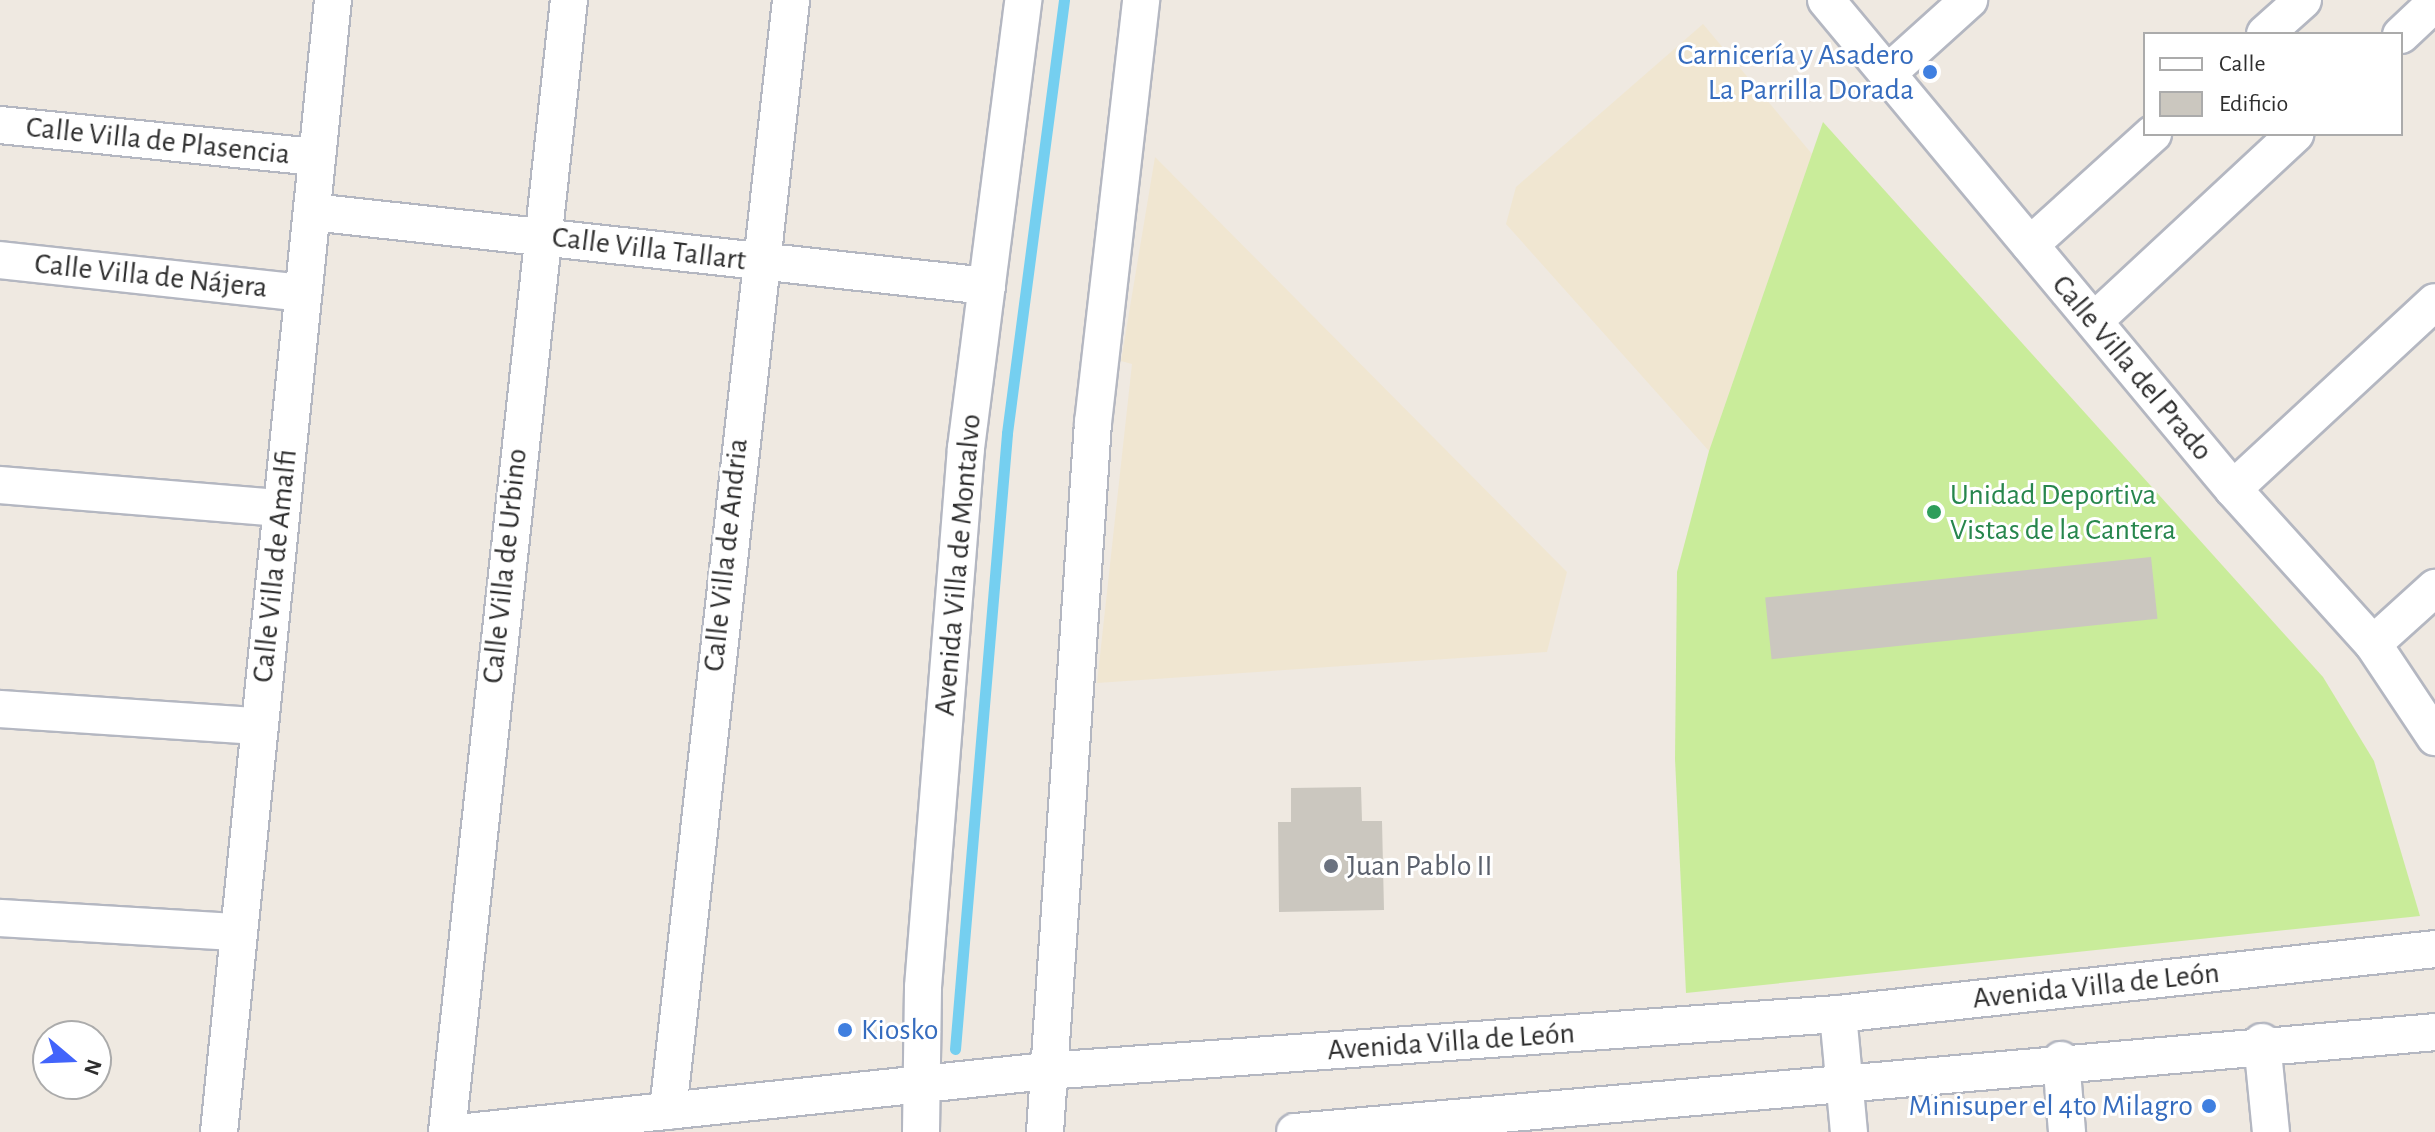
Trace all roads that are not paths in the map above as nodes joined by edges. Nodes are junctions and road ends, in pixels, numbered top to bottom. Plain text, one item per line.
1 (333, 0) edge
2 (569, 0) edge
3 (791, 0) edge
4 (1023, 0) edge
5 (1141, 0) edge
6 (1826, 0) edge
7 (1969, 0) edge
8 (2303, 0) edge
9 (2435, 3) edge
10 (2267, 32) edge
11 (2403, 33) edge
12 (1889, 72) junction
13 (0, 125) edge
14 (2151, 136) edge
15 (2293, 136) edge
16 (316, 157) junction
17 (312, 212) junction
18 (538, 236) junction
19 (2030, 245) junction
20 (0, 260) edge
21 (757, 262) junction
22 (987, 286) junction
23 (302, 293) junction
24 (2435, 302) edge
25 (2094, 321) junction
26 (0, 485) edge
27 (2233, 489) junction
28 (281, 508) junction
29 (2435, 588) edge
30 (2373, 644) junction
31 (0, 709) edge
32 (258, 726) junction
33 (2435, 737) edge
34 (0, 918) edge
35 (238, 932) junction
36 (2435, 949) edge
37 (1838, 1014) junction
38 (2435, 1032) edge
39 (2262, 1042) junction
40 (2061, 1060) junction
41 (1046, 1071) junction
42 (1844, 1079) junction
43 (919, 1084) junction
44 (668, 1111) junction
45 (1623, 1118) edge
46 (219, 1132) edge
47 (447, 1132) edge
48 (467, 1132) edge
49 (921, 1132) edge
50 (1045, 1132) edge
51 (1295, 1132) edge
52 (1849, 1132) edge
53 (2067, 1132) edge
54 (2271, 1132) edge

1 - 16 street, Calle Villa de Amalfi
2 - 18 street, Calle Villa de Urbino
3 - 21 street, Calle Villa de Andria
4 - 22 street, Avenida Villa de Montalvo
5 - 41 street
6 - 12 street, Calle Villa del Prado
7 - 12 street
8 - 10 street
9 - 11 street
12 - 19 street, Calle Villa del Prado
13 - 16 street, Calle Villa de Plasencia
14 - 19 street
15 - 25 street
16 - 17 street, Calle Villa de Amalfi
17 - 18 street, Calle Villa Tallart
17 - 23 street, Calle Villa de Amalfi
18 - 21 street, Calle Villa Tallart
18 - 47 street, Calle Villa de Urbino
19 - 25 street, Calle Villa del Prado
20 - 23 street, Calle Villa de Nájera
21 - 22 street, Calle Villa Tallart
21 - 44 street, Calle Villa de Andria
22 - 43 street, Avenida Villa de Montalvo
23 - 28 street, Calle Villa de Amalfi
24 - 27 street
25 - 27 street, Calle Villa del Prado
26 - 28 street
27 - 30 street, Calle Villa del Prado
28 - 32 street, Calle Villa de Amalfi
29 - 30 street
30 - 33 street, Calle Villa del Prado
31 - 32 street
32 - 35 street, Calle Villa de Amalfi
34 - 35 street
35 - 46 street, Calle Villa de Amalfi
36 - 37 street, Avenida Villa de León
37 - 41 street, Avenida Villa de León
37 - 42 street
38 - 39 street
39 - 40 street
39 - 54 street
40 - 42 street
40 - 53 street
41 - 43 street, Avenida Villa de León
41 - 50 street
42 - 45 street
42 - 52 street
43 - 44 street, Avenida Villa de León
43 - 49 street, Avenida Villa de Montalvo
44 - 48 street, Avenida Villa de León
45 - 51 street

